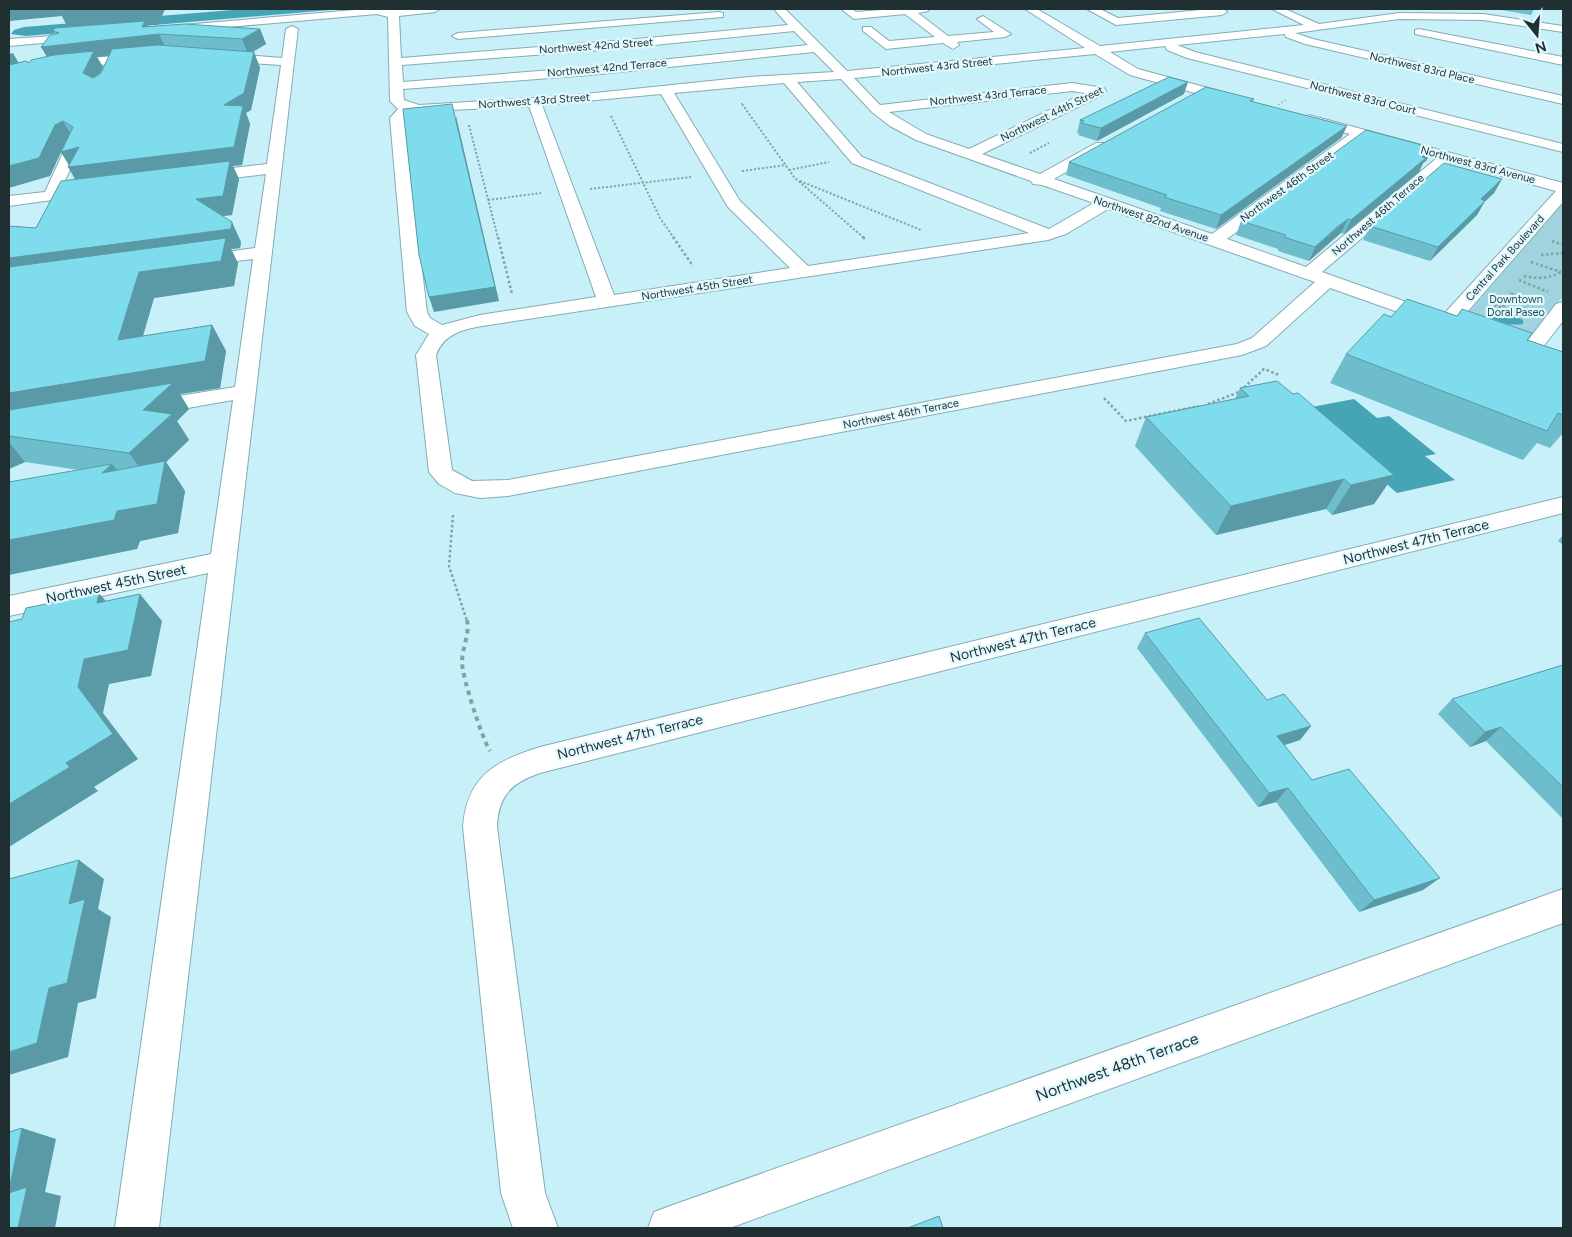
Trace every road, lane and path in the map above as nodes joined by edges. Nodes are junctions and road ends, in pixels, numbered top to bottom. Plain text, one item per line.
1 (434, 9) edge
2 (662, 9) edge
3 (779, 9) edge
4 (846, 9) edge
5 (927, 9) edge
6 (1030, 9) edge
7 (1092, 9) edge
8 (1153, 9) edge
9 (1216, 9) edge
10 (1278, 9) edge
11 (1377, 9) edge
12 (397, 11) edge
13 (887, 11) edge
14 (908, 11) junction
15 (716, 12) edge
16 (1392, 12) edge
17 (558, 16) dead end
18 (1169, 17) junction
19 (275, 19) edge
20 (983, 19) dead end
21 (475, 23) dead end
22 (1319, 27) junction
23 (798, 28) junction
24 (1563, 28) edge
25 (867, 29) dead end
26 (1484, 29) dead end
27 (158, 30) edge
28 (1282, 31) junction
29 (1419, 32) dead end
30 (734, 34) junction
31 (98, 35) edge
32 (458, 36) junction
33 (946, 39) junction
34 (1211, 39) junction
35 (1470, 42) junction
36 (9, 43) edge
37 (1165, 43) junction
38 (818, 48) junction
39 (1097, 50) junction
40 (157, 56) edge
41 (206, 56) edge
42 (461, 56) junction
43 (114, 60) junction
44 (1563, 61) edge
45 (288, 62) junction
46 (394, 62) junction
47 (976, 63) junction
48 (1136, 73) junction
49 (108, 74) edge
50 (845, 76) junction
51 (9, 78) edge
52 (788, 79) junction
53 (396, 86) junction
54 (665, 90) junction
55 (1098, 91) junction
56 (1203, 91) junction
57 (736, 96) dead end
58 (1187, 100) edge
59 (1563, 100) edge
60 (534, 102) junction
61 (1250, 103) edge
62 (409, 108) junction
63 (877, 109) junction
64 (608, 110) dead end
65 (1296, 116) edge
66 (467, 121) dead end
67 (1361, 133) junction
68 (1118, 137) edge
69 (74, 144) edge
70 (1563, 148) edge
71 (968, 155) junction
72 (1448, 156) junction
73 (837, 160) dead end
74 (786, 165) junction
75 (274, 168) junction
76 (789, 170) junction
77 (741, 171) dead end
78 (697, 176) dead end
79 (187, 179) edge
80 (798, 180) junction
81 (1038, 180) junction
82 (643, 183) junction
83 (109, 188) edge
84 (1563, 188) edge
85 (589, 189) dead end
86 (547, 192) dead end
87 (1563, 192) edge
88 (50, 196) junction
89 (488, 200) junction
90 (9, 201) edge
91 (1106, 204) junction
92 (9, 214) edge
93 (926, 232) dead end
94 (1048, 235) junction
95 (1549, 240) dead end
96 (1212, 241) junction
97 (871, 244) dead end
98 (1563, 245) edge
99 (263, 252) junction
100 (1563, 253) edge
101 (1535, 256) dead end
102 (1529, 262) dead end
103 (175, 264) edge
104 (694, 269) dead end
105 (1562, 271) edge
106 (804, 272) junction
107 (1524, 276) dead end
108 (1318, 278) junction
109 (1519, 280) dead end
110 (1512, 294) dead end
111 (512, 295) dead end
112 (1530, 300) junction
113 (607, 302) junction
114 (1493, 304) dead end
115 (1563, 308) edge
116 (1521, 313) junction
117 (1530, 318) dead end
118 (1447, 323) junction
119 (1466, 330) edge
120 (442, 333) junction
121 (1528, 351) edge
122 (1279, 375) dead end
123 (245, 392) junction
124 (1100, 393) dead end
125 (127, 411) edge
126 (1563, 505) edge
127 (453, 515) dead end
128 (223, 561) junction
129 (9, 606) edge
130 (492, 774) junction
131 (1563, 906) edge
132 (137, 1228) edge
133 (536, 1228) edge
134 (670, 1228) edge

1 - 12 street
2 - 17 street
3 - 23 street, Northwest 82nd Avenue
4 - 13 street
5 - 14 street
6 - 39 street
7 - 18 street
8 - 18 street
9 - 18 street
10 - 22 street
11 - 16 street
12 - 19 street
12 - 46 street
13 - 14 street
14 - 33 street
15 - 30 street
15 - 32 street
16 - 22 street, Northwest 43rd Street
16 - 24 street, Northwest 43rd Street
18 - 34 street
19 - 27 street
19 - 45 street
20 - 33 street
21 - 32 street
22 - 28 street, Northwest 43rd Street
23 - 30 street, Northwest 42nd Street
23 - 38 street, Northwest 82nd Avenue
25 - 33 street
26 - 35 street
28 - 34 street, Northwest 43rd Street
28 - 59 street, Northwest 83rd Place
29 - 35 street
30 - 42 street, Northwest 42nd Street
31 - 36 street
32 - 42 street
33 - 47 street
34 - 37 street, Northwest 43rd Street
35 - 44 street
37 - 39 street, Northwest 43rd Street
37 - 70 street, Northwest 83rd Court
38 - 50 street, Northwest 82nd Avenue
38 - 53 street, Northwest 42nd Terrace
39 - 47 street, Northwest 43rd Street
39 - 48 street
40 - 43 street
41 - 45 street
42 - 46 street, Northwest 42nd Street
43 - 49 street
43 - 51 street
45 - 75 street
46 - 53 street
47 - 50 street, Northwest 43rd Street
48 - 55 street, Northwest 44th Street
48 - 56 street
50 - 52 street, Northwest 43rd Street
50 - 63 street, Northwest 82nd Avenue
52 - 54 street, Northwest 43rd Street
52 - 94 street
53 - 62 street
54 - 60 street, Northwest 43rd Street
54 - 106 street
55 - 63 street, Northwest 43rd Terrace
55 - 71 street, Northwest 44th Street
56 - 58 street
56 - 61 street
57 - 74 path
60 - 62 street, Northwest 43rd Street
60 - 113 street
62 - 120 street
63 - 71 street, Northwest 82nd Avenue
64 - 82 path
65 - 67 street, Northwest 83rd Avenue
66 - 89 path
67 - 72 street, Northwest 83rd Avenue
67 - 96 street, Northwest 46th Street
68 - 81 street
69 - 88 street
71 - 81 street, Northwest 82nd Avenue
72 - 84 street, Northwest 83rd Avenue
72 - 108 street, Northwest 46th Terrace
73 - 76 path
74 - 76 path
74 - 77 path
75 - 79 street
75 - 99 street
76 - 80 path
78 - 82 path
80 - 93 path
80 - 97 path
81 - 91 street, Northwest 82nd Avenue
82 - 85 path
82 - 104 path
83 - 88 street
86 - 89 path
87 - 118 street, Central Park Boulevard
88 - 90 street
88 - 92 street
89 - 111 path
91 - 94 street, Northwest 45th Street
91 - 96 street, Northwest 82nd Avenue
94 - 106 street, Northwest 45th Street
95 - 98 path
96 - 108 street, Northwest 82nd Avenue
99 - 103 street
99 - 123 street
100 - 101 path
102 - 105 path
105 - 107 path
106 - 113 street, Northwest 45th Street
108 - 118 street, Northwest 82nd Avenue
108 - 120 street, Northwest 46th Terrace
109 - 112 path
110 - 112 path
112 - 116 path
113 - 120 street, Northwest 45th Street
114 - 116 path
115 - 121 street
116 - 117 path
118 - 119 street, Northwest 82nd Avenue
122 - 124 path
123 - 125 street
123 - 128 street
126 - 130 street, Northwest 47th Terrace
127 - 130 path
128 - 129 street, Northwest 45th Street
128 - 132 street
130 - 133 street
131 - 134 street, Northwest 48th Terrace

